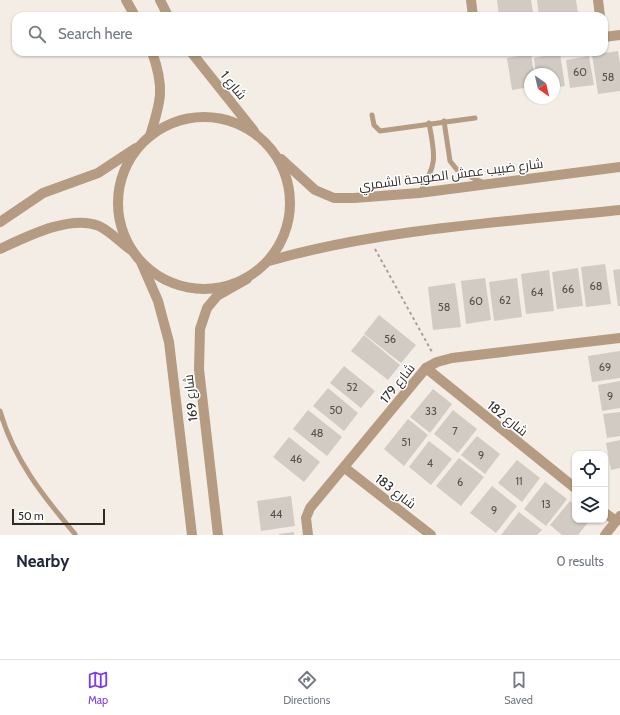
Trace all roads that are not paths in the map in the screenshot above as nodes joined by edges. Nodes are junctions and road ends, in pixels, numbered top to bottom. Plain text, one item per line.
1 (126, 0) edge
2 (160, 0) edge
3 (471, 0) edge
4 (598, 0) edge
5 (132, 12) edge
6 (166, 12) edge
7 (472, 12) edge
8 (600, 12) edge
9 (620, 35) edge
10 (608, 36) edge
11 (153, 56) edge
12 (194, 56) edge
13 (372, 115) dead end
14 (475, 118) dead end
15 (444, 121) junction
16 (429, 123) junction
17 (257, 134) junction
18 (150, 136) junction
19 (140, 146) junction
20 (277, 154) junction
21 (620, 167) edge
22 (485, 184) junction
23 (419, 193) junction
24 (620, 210) edge
25 (0, 222) edge
26 (0, 249) edge
27 (133, 252) junction
28 (269, 261) junction
29 (141, 262) junction
30 (246, 279) junction
31 (620, 338) edge
32 (426, 368) junction
33 (0, 411) edge
34 (345, 468) junction
35 (574, 487) edge
36 (608, 513) edge
37 (618, 518) edge
38 (75, 534) dead end
39 (192, 535) edge
40 (218, 535) edge
41 (308, 535) edge
42 (431, 535) edge
43 (605, 535) edge

1 - 5 street
2 - 6 street
3 - 7 street
4 - 8 street
9 - 10 street
11 - 18 street
12 - 17 street, شارع 1
13 - 16 lane
14 - 15 lane
15 - 16 lane
15 - 22 lane
16 - 23 lane
17 - 18 street
17 - 20 street, شارع ضبيب عمش الصويحة الشمري
18 - 19 street
19 - 25 street
19 - 27 street
20 - 23 street, شارع ضبيب عمش الصويحة الشمري
20 - 28 street
21 - 22 street, شارع ضبيب عمش الصويحة الشمري
22 - 23 street, شارع ضبيب عمش الصويحة الشمري
24 - 28 street
26 - 27 street
27 - 29 street
28 - 30 street
29 - 30 street
29 - 39 street, شارع 169
30 - 40 street, شارع 169
31 - 32 street, شارع 179
32 - 34 street, شارع 179
32 - 35 street, شارع 182
33 - 38 lane
34 - 41 street, شارع 179
34 - 42 street, شارع 183
36 - 37 street
37 - 43 street

